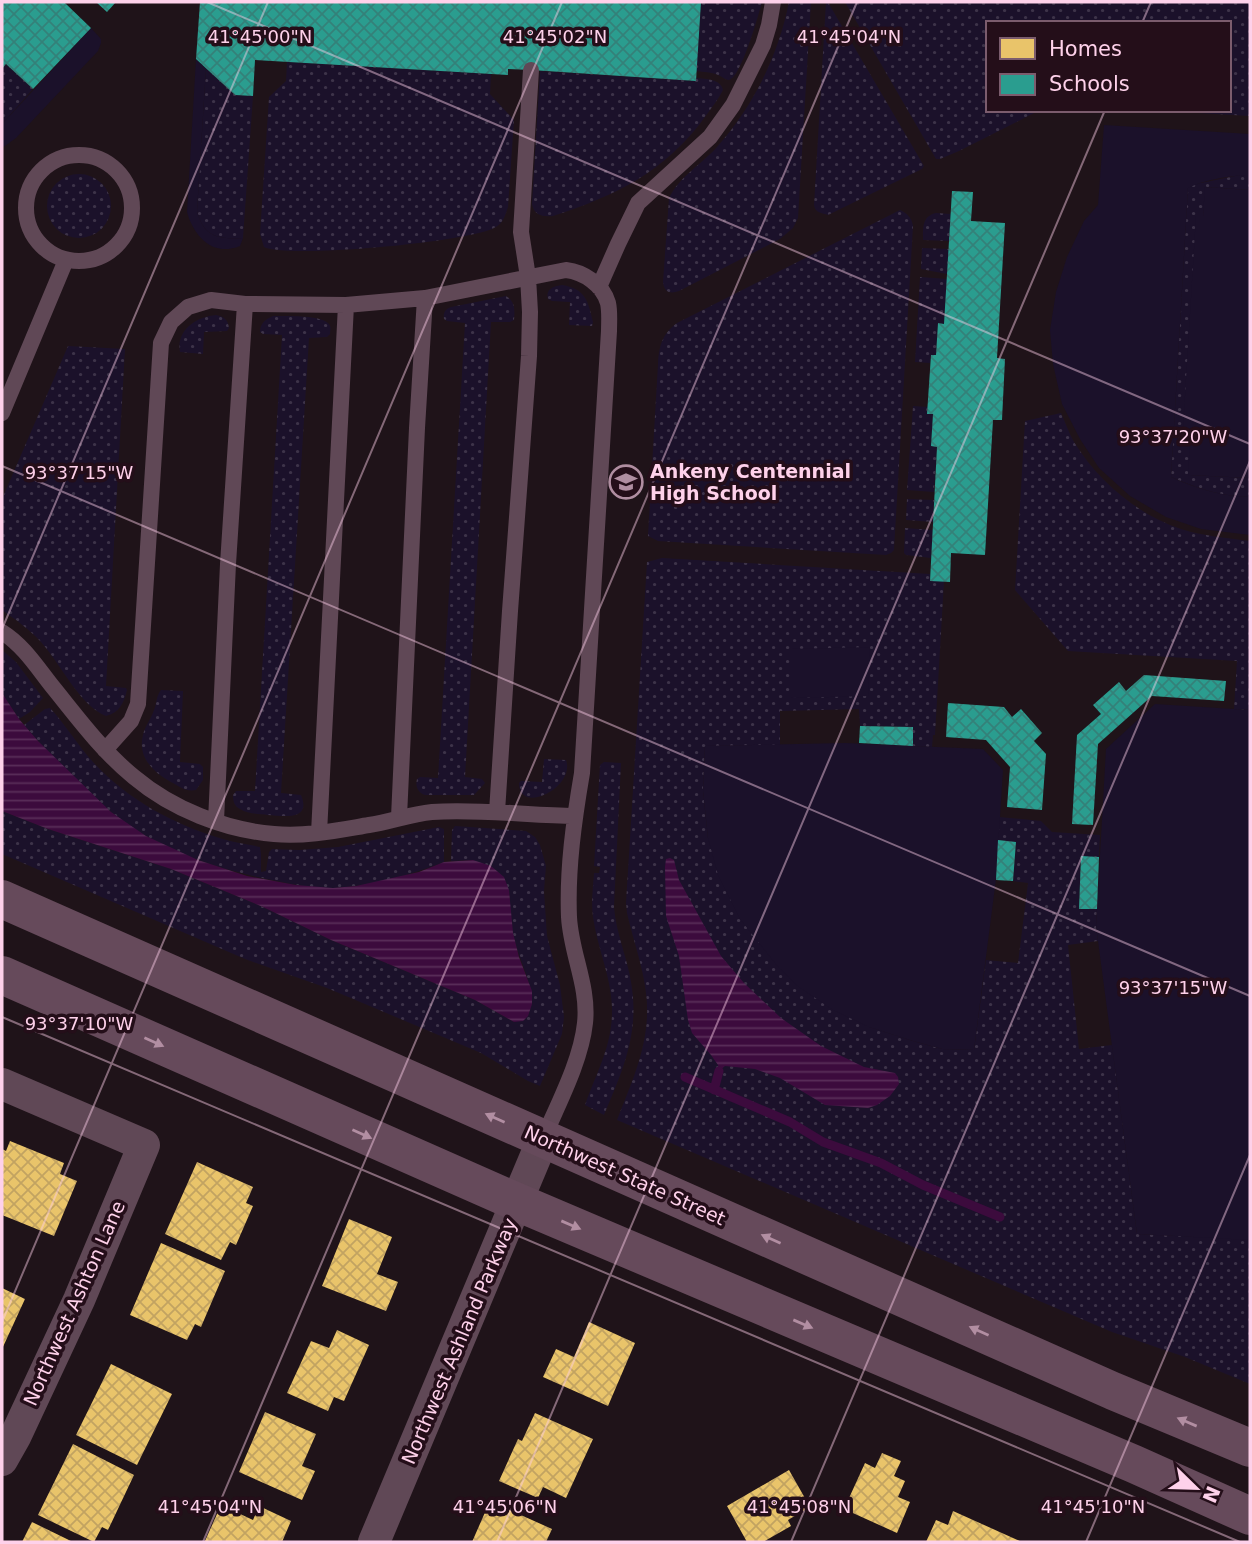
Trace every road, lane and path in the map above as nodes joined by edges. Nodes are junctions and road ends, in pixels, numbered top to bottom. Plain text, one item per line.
1 (773, 2) edge
2 (531, 70) dead end
3 (66, 260) junction
4 (528, 277) junction
5 (599, 287) junction
6 (425, 298) junction
7 (245, 304) junction
8 (346, 305) junction
9 (2, 413) edge
10 (2, 632) edge
11 (105, 750) junction
12 (497, 812) junction
13 (575, 816) junction
14 (399, 817) junction
15 (216, 821) junction
16 (319, 833) junction
17 (2, 899) edge
18 (2, 975) edge
19 (2, 1084) edge
20 (543, 1139) junction
21 (517, 1202) junction
22 (6, 1443) edge
23 (1250, 1448) edge
24 (1250, 1516) edge
25 (374, 1542) edge

1 - 5 lane
2 - 4 lane
3 - 3 lane
3 - 9 lane
4 - 5 lane
4 - 6 lane
4 - 12 lane
5 - 13 lane
6 - 8 lane
6 - 14 lane
7 - 8 lane
7 - 11 lane
7 - 15 lane
8 - 16 lane
10 - 11 lane
11 - 15 lane
12 - 13 lane
12 - 14 lane
13 - 20 lane
14 - 16 lane
15 - 16 lane
20 -> 17 main road, Northwest State Street
18 -> 21 main road
19 - 22 street, Northwest Ashton Lane
20 - 21 street, Northwest Ashland Parkway
23 -> 20 main road, Northwest State Street
21 -> 24 main road
21 - 25 street, Northwest Ashland Parkway

